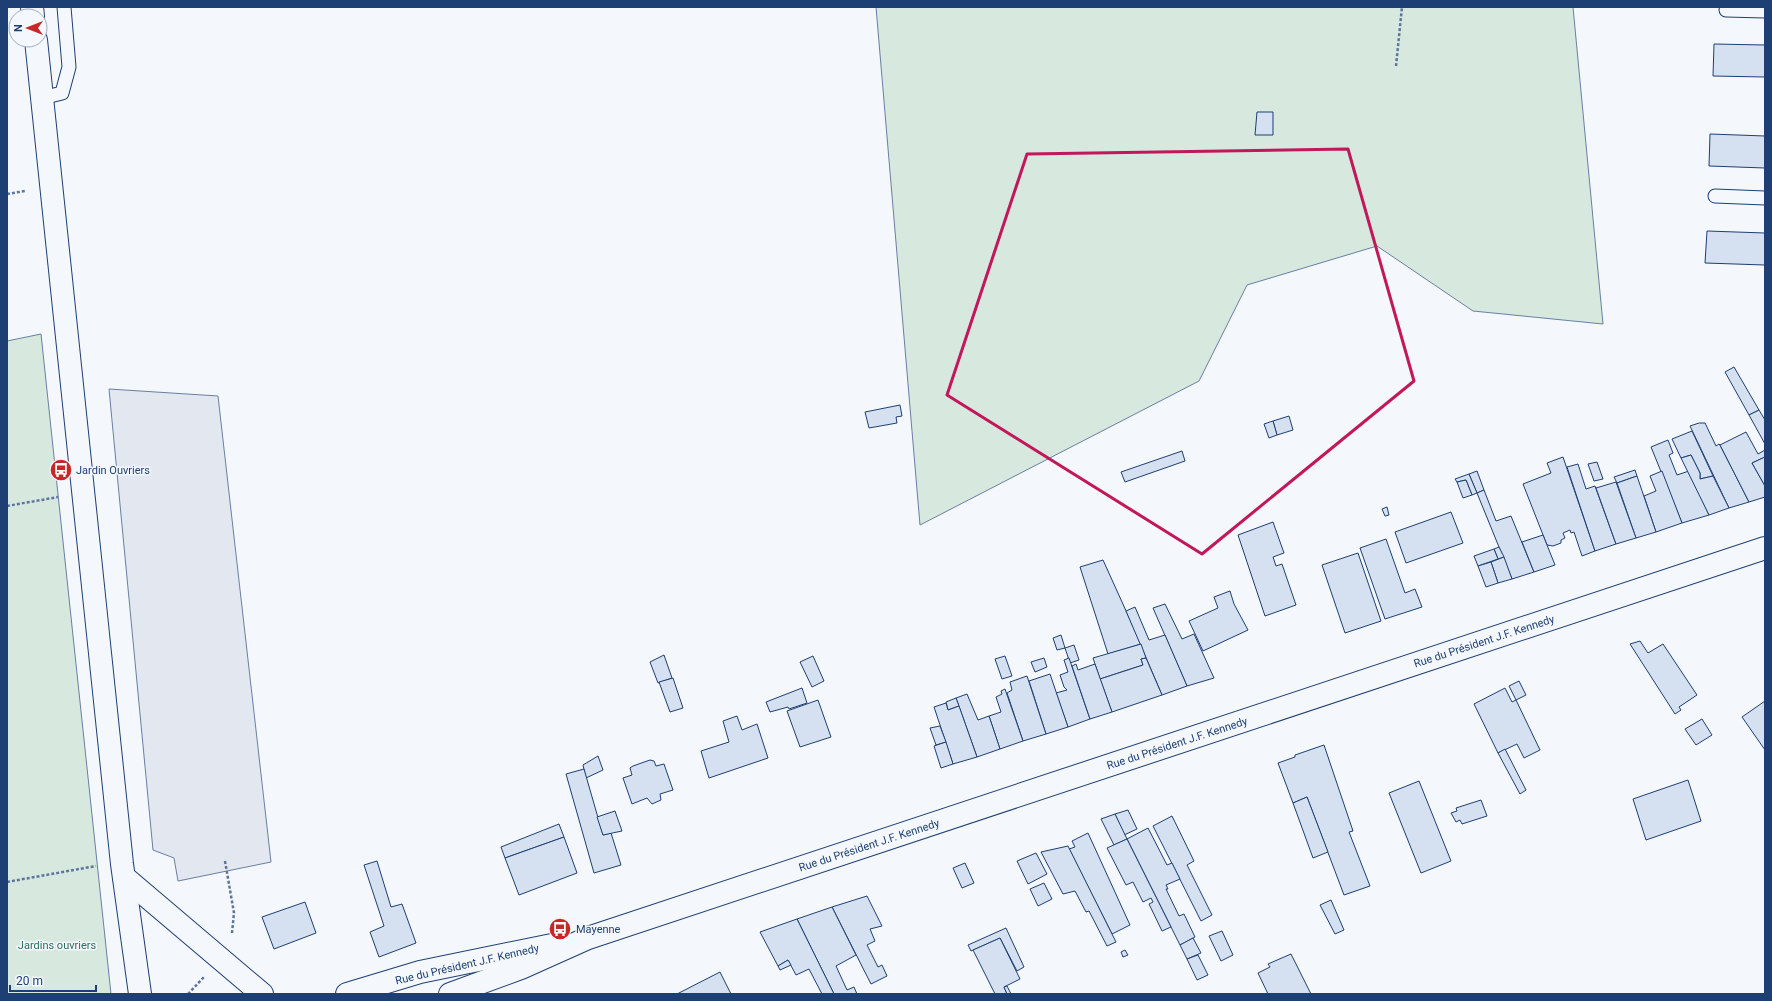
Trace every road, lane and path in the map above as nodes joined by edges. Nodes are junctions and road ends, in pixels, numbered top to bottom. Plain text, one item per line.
1 (64, 7) edge
2 (1402, 7) edge
3 (1726, 10) dead end
4 (1765, 11) edge
5 (37, 48) edge
6 (1396, 66) dead end
7 (42, 98) junction
8 (1715, 196) dead end
9 (1765, 198) edge
10 (84, 495) junction
11 (7, 506) edge
12 (1765, 548) edge
13 (123, 870) junction
14 (7, 882) edge
15 (588, 938) junction
16 (140, 994) edge
17 (262, 994) edge
18 (347, 994) edge
19 (450, 994) edge

1 - 7 lane
2 - 6 path
3 - 4 lane
5 - 7 main road
7 - 10 main road
8 - 9 lane
10 - 11 path
10 - 13 main road
12 - 15 main road, Rue du Président J.F. Kennedy
13 - 14 path
13 - 16 main road
13 - 17 main road
15 - 18 main road, Rue du Président J.F. Kennedy
15 - 19 main road, Rue du Président J.F. Kennedy

